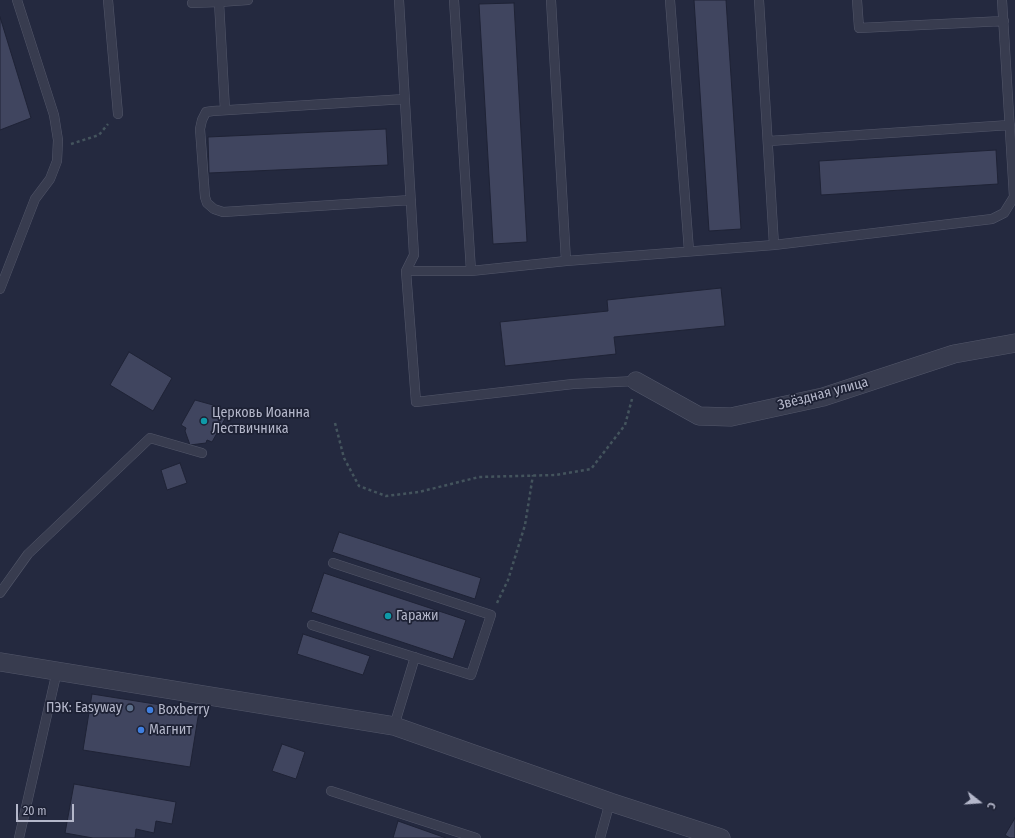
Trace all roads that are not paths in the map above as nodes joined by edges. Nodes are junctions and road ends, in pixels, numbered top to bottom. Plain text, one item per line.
1 (17, 0) edge
2 (108, 0) edge
3 (248, 0) edge
4 (399, 0) edge
5 (454, 0) edge
6 (551, 0) edge
7 (670, 0) edge
8 (759, 0) edge
9 (857, 0) edge
10 (1002, 0) edge
11 (219, 2) junction
12 (192, 3) dead end
13 (1004, 21) junction
14 (405, 99) junction
15 (225, 110) junction
16 (118, 114) road end
17 (1010, 125) junction
18 (768, 141) junction
19 (411, 200) junction
20 (774, 245) junction
21 (689, 251) junction
22 (566, 261) junction
23 (406, 271) junction
24 (470, 271) junction
25 (0, 289) edge
26 (1015, 343) edge
27 (636, 381) joint
28 (202, 453) dead end
29 (333, 563) dead end
30 (0, 592) edge
31 (312, 625) dead end
32 (415, 657) junction
33 (0, 662) edge
34 (57, 671) junction
35 (394, 726) junction
36 (331, 791) dead end
37 (610, 802) junction
38 (19, 838) edge
39 (476, 838) edge
40 (600, 838) edge
41 (721, 838) edge

1 - 25 lane
2 - 16 lane
3 - 11 lane
4 - 14 lane
5 - 24 lane
6 - 22 lane
7 - 21 lane
8 - 18 lane
9 - 13 lane
10 - 13 lane
11 - 12 lane
11 - 15 lane
13 - 17 lane
14 - 15 lane
14 - 19 lane
15 - 19 lane
17 - 18 lane
17 - 20 lane
18 - 20 lane
19 - 23 lane
20 - 21 lane
21 - 22 lane
22 - 24 lane
23 - 24 lane
23 - 27 lane
26 - 27 street, Звёздная улица
28 - 30 lane
29 - 32 lane
31 - 32 lane
32 - 35 lane
33 - 34 street
34 - 35 street
34 - 38 lane
35 - 37 street
36 - 39 lane
37 - 40 lane
37 - 41 street

